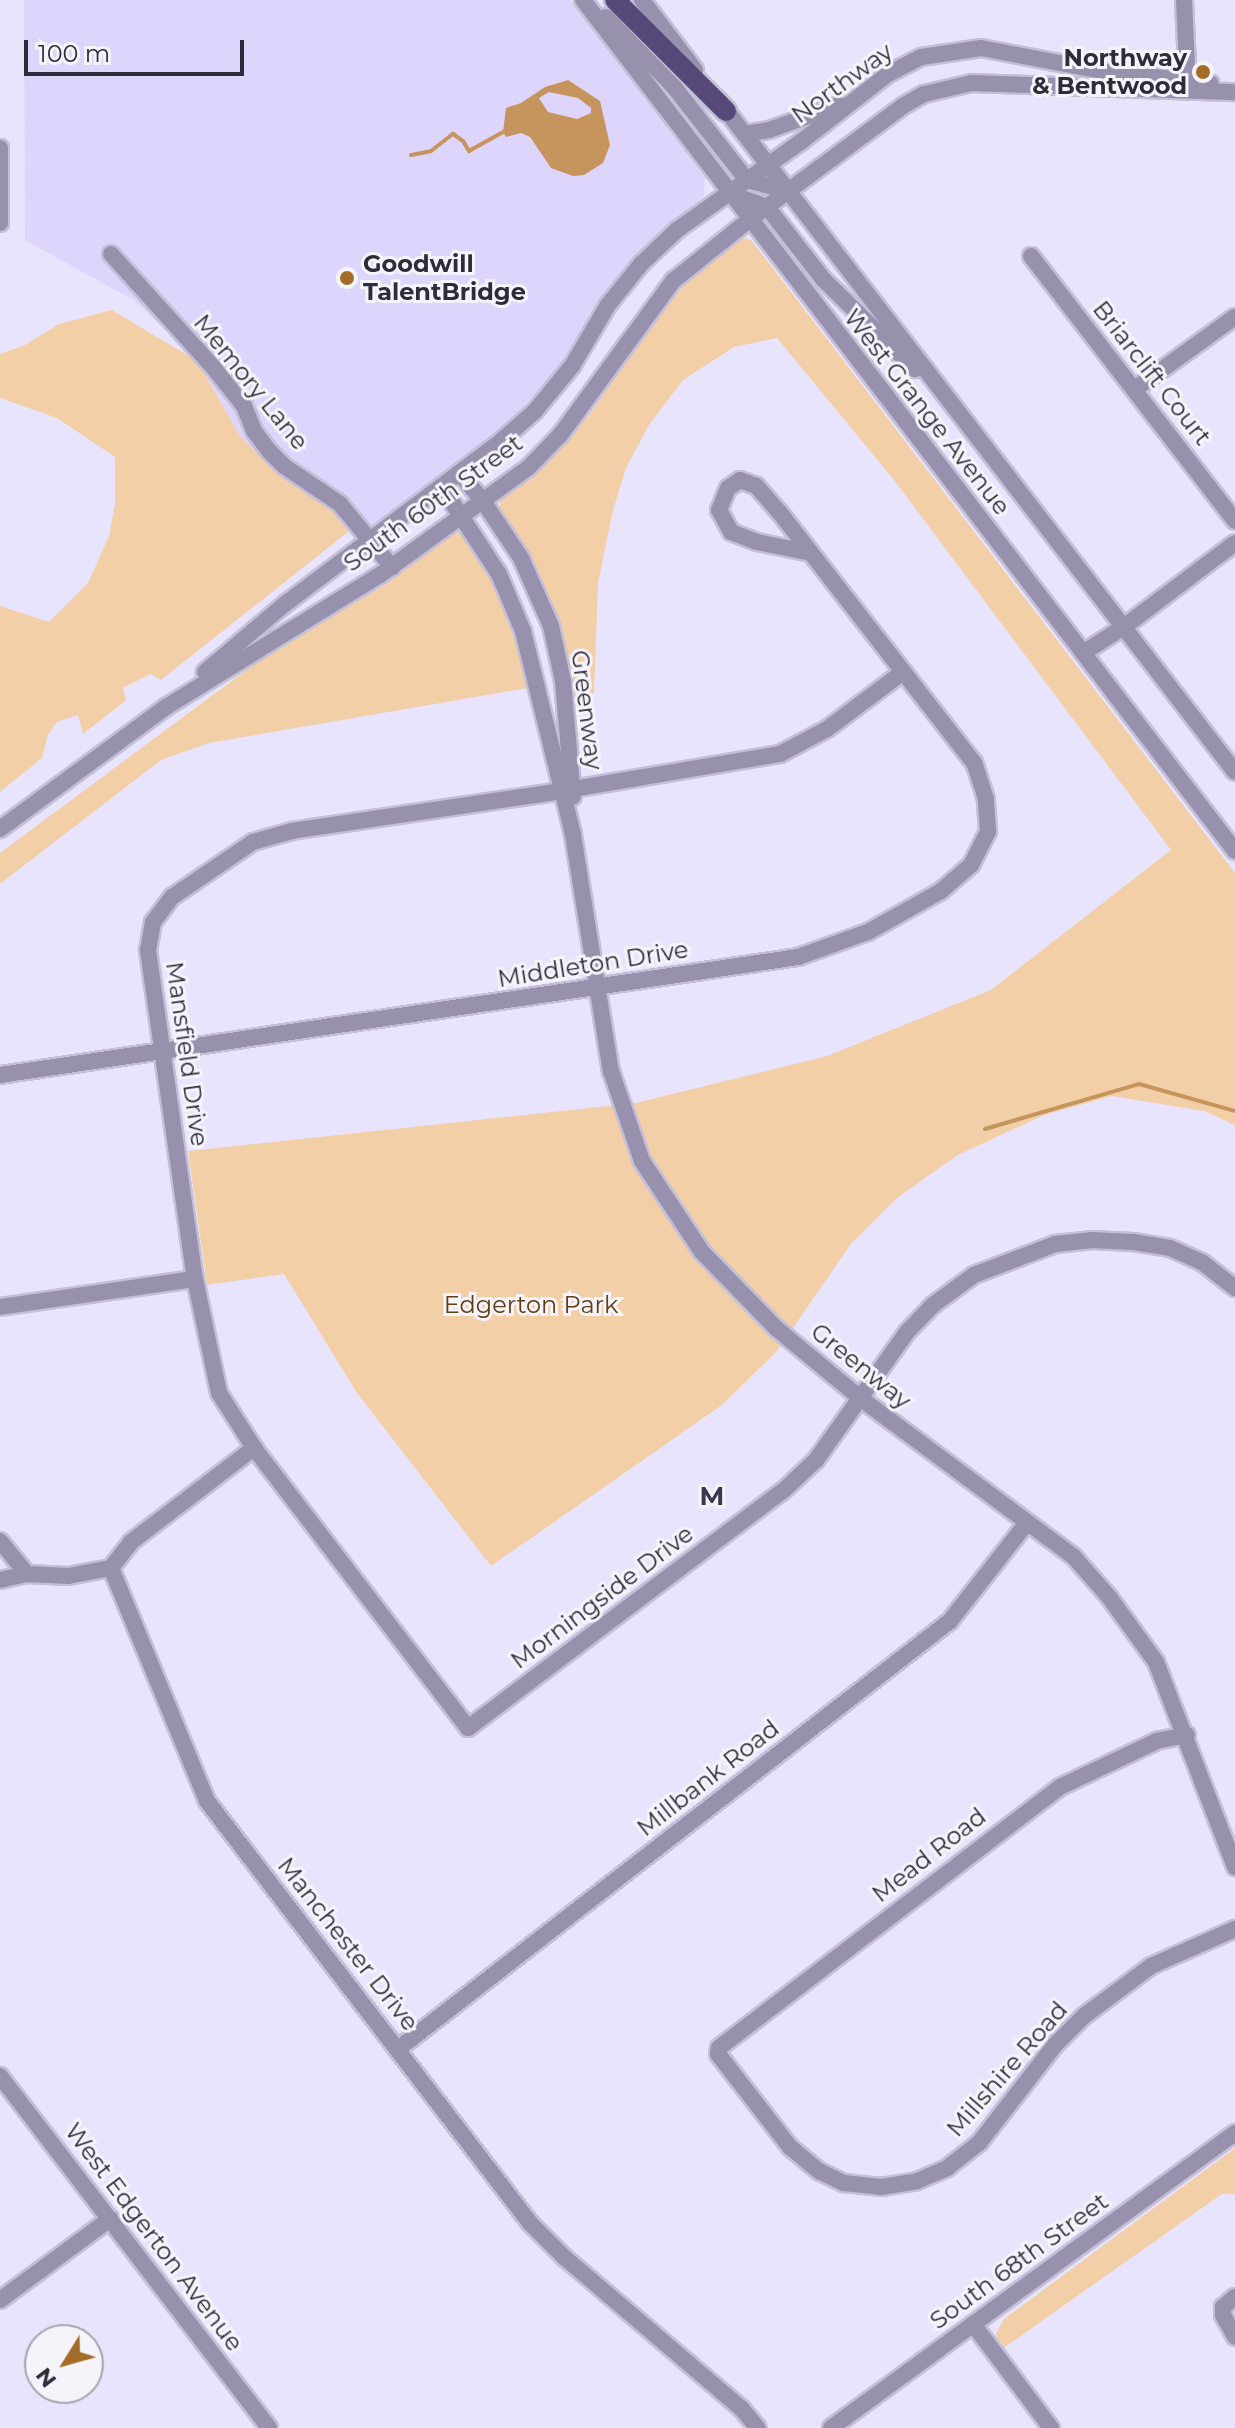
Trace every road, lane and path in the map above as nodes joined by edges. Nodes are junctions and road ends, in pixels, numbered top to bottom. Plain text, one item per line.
1 (583, 0) edge
2 (590, 0) edge
3 (615, 0) edge
4 (642, 0) edge
5 (1184, 0) edge
6 (1188, 85) junction
7 (1235, 90) edge
8 (858, 96) junction
9 (726, 111) junction
10 (744, 134) junction
11 (0, 148) edge
12 (768, 166) junction
13 (747, 180) junction
14 (788, 191) junction
15 (728, 193) junction
16 (767, 207) junction
17 (749, 220) junction
18 (0, 223) edge
19 (111, 254) dead end
20 (1031, 256) dead end
21 (1235, 317) edge
22 (1135, 389) junction
23 (956, 409) junction
24 (459, 473) junction
25 (442, 487) junction
26 (483, 501) junction
27 (463, 515) junction
28 (1235, 521) edge
29 (371, 540) junction
30 (1235, 543) edge
31 (811, 553) junction
32 (392, 567) junction
33 (1125, 626) junction
34 (1083, 653) junction
35 (903, 672) junction
36 (166, 707) junction
37 (1235, 772) edge
38 (568, 790) junction
39 (0, 829) edge
40 (1235, 851) edge
41 (596, 988) junction
42 (163, 1053) junction
43 (0, 1075) edge
44 (195, 1279) junction
45 (1235, 1288) edge
46 (0, 1307) edge
47 (860, 1398) junction
48 (254, 1448) junction
49 (1026, 1524) junction
50 (0, 1541) edge
51 (111, 1568) junction
52 (27, 1574) junction
53 (0, 1580) edge
54 (468, 1728) joint
55 (1187, 1735) junction
56 (1235, 1867) edge
57 (1235, 1929) edge
58 (719, 2048) joint
59 (398, 2049) junction
60 (0, 2076) edge
61 (1235, 2133) edge
62 (110, 2219) junction
63 (1235, 2297) edge
64 (0, 2300) edge
65 (973, 2324) junction
66 (1235, 2337) edge
67 (269, 2428) edge
68 (758, 2428) edge
69 (831, 2428) edge
70 (1051, 2428) edge

1 - 15 street, West Grange Avenue
2 - 13 street
3 - 9 main road
4 - 9 street, West Grange Avenue
5 - 6 street
6 - 7 street, Northway
6 - 8 street, Northway
6 - 14 street, Northway
8 - 10 street
8 - 12 street, Northway
9 - 10 street, West Grange Avenue
10 - 12 street, West Grange Avenue
11 - 18 street
12 - 13 street, South 60th Street
12 - 14 street, West Grange Avenue
13 - 14 street
13 - 15 street, South 60th Street
14 - 16 street, South 60th Street
14 - 23 street, West Grange Avenue
15 - 16 street
15 - 17 street, West Grange Avenue
15 - 24 street, South 60th Street
16 - 17 street, South 60th Street
16 - 23 street
17 - 26 street, South 60th Street
17 - 34 street, West Grange Avenue
19 - 29 street, Memory Lane
20 - 22 street, Briarclift Court
21 - 22 street
22 - 28 street, Briarclift Court
23 - 33 street, West Grange Avenue
24 - 25 street, South 60th Street
24 - 26 street, Greenway
25 - 27 street, Greenway
25 - 29 street, South 60th Street
26 - 27 street, South 60th Street
26 - 38 street, Greenway
27 - 32 street, South 60th Street
27 - 38 street, Greenway
29 - 32 street, Memory Lane
29 - 36 street, South 60th Street
30 - 33 street
31 - 31 street
31 - 35 street
32 - 36 street, South 60th Street
33 - 34 street
33 - 37 street, West Grange Avenue
34 - 40 street, West Grange Avenue
35 - 38 street, Mansfield Drive
35 - 41 street, Middleton Drive
36 - 39 street, South 60th Street
38 - 41 street, Greenway
38 - 42 street, Mansfield Drive
41 - 42 street, Middleton Drive
41 - 47 street, Greenway
42 - 43 street, Middleton Drive
42 - 44 street, Mansfield Drive
44 - 46 street
44 - 48 street, Mansfield Drive
45 - 47 street, Morningside Drive
47 - 49 street, Greenway
47 - 54 street, Morningside Drive
48 - 51 street
48 - 54 street, Mansfield Drive
49 - 55 street, Greenway
49 - 59 street, Millbank Road
50 - 52 street
51 - 52 street
51 - 59 street, Manchester Drive
52 - 53 street
55 - 56 street, Greenway
55 - 58 street, Mead Road
57 - 58 street, Millshire Road
59 - 68 street, Manchester Drive
60 - 62 street, West Edgerton Avenue
61 - 65 street, South 68th Street
62 - 64 street
62 - 67 street, West Edgerton Avenue
63 - 66 street
65 - 69 street, South 68th Street
65 - 70 street

